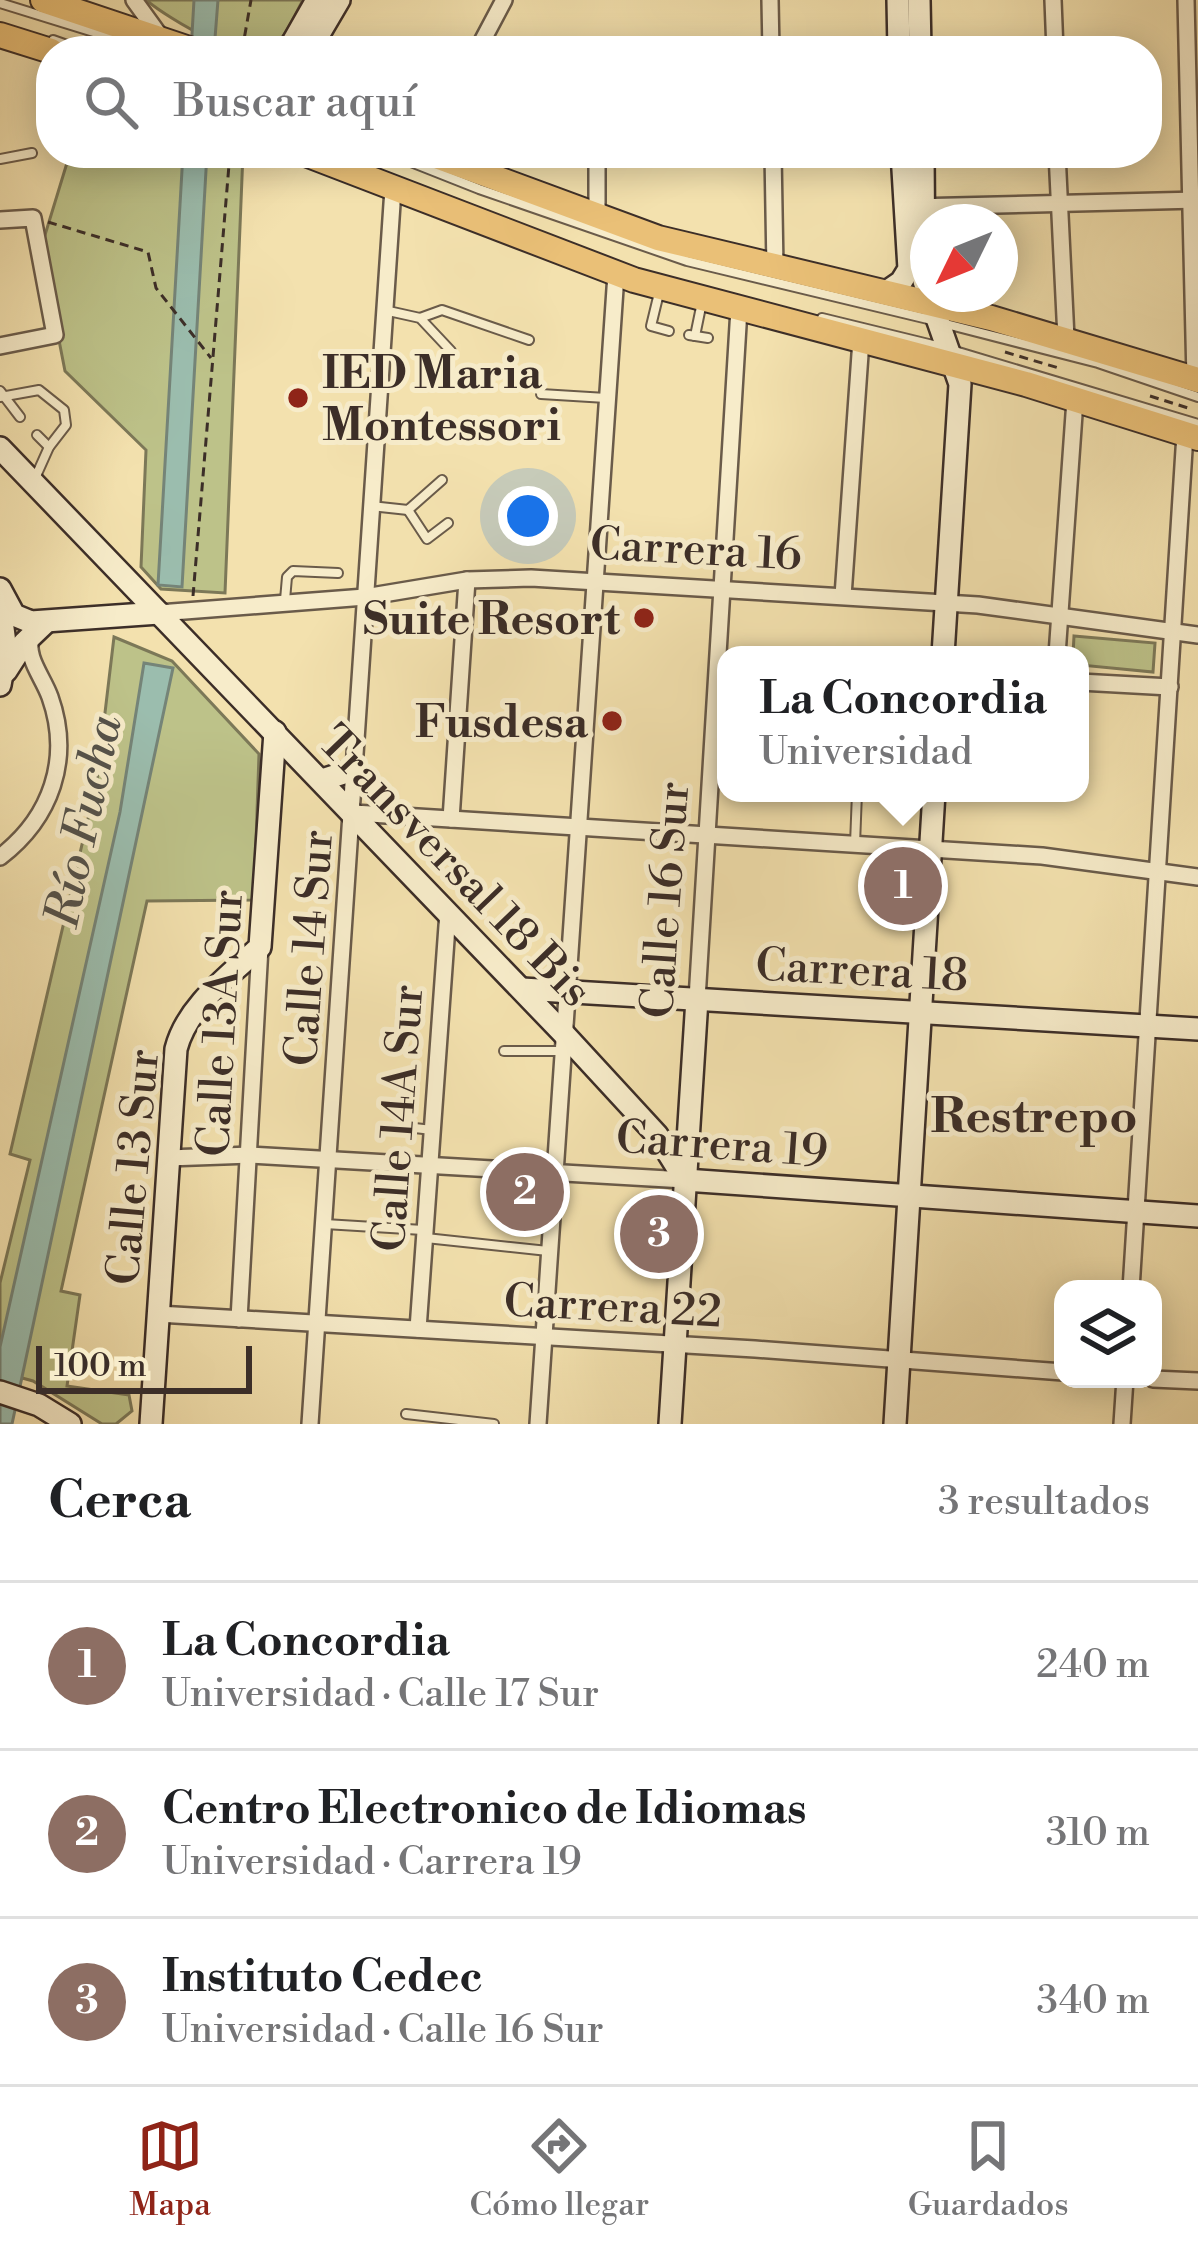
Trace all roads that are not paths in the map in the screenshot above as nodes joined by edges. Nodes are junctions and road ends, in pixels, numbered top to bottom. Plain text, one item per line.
1 (43, 0) edge
2 (134, 0) edge
3 (316, 0) edge
4 (339, 0) edge
5 (504, 0) edge
6 (770, 0) edge
7 (898, 0) edge
8 (919, 0) edge
9 (1054, 0) edge
10 (1186, 0) edge
11 (0, 3) edge
12 (0, 24) edge
13 (0, 35) edge
14 (38, 36) edge
15 (133, 36) edge
16 (145, 36) edge
17 (165, 36) edge
18 (296, 36) edge
19 (318, 36) edge
20 (485, 36) edge
21 (771, 36) edge
22 (899, 36) edge
23 (920, 36) edge
24 (1055, 36) edge
25 (36, 46) edge
26 (32, 153) dead end
27 (0, 159) edge
28 (340, 168) edge
29 (376, 168) edge
30 (426, 168) edge
31 (468, 168) edge
32 (597, 168) edge
33 (773, 168) edge
34 (905, 168) edge
35 (920, 168) edge
36 (1057, 168) edge
37 (393, 189) junction
38 (1194, 201) edge
39 (912, 204) edge
40 (914, 204) edge
41 (1018, 206) edge
42 (1058, 206) junction
43 (597, 217) junction
44 (0, 220) edge
45 (910, 253) edge
46 (775, 268) junction
47 (616, 274) junction
48 (661, 288) junction
49 (885, 293) junction
50 (703, 299) junction
51 (739, 309) junction
52 (384, 310) junction
53 (934, 313) junction
54 (420, 319) junction
55 (669, 331) dead end
56 (708, 338) dead end
57 (1066, 338) junction
58 (529, 340) dead end
59 (862, 340) junction
60 (0, 346) edge
61 (451, 351) dead end
62 (951, 357) junction
63 (1197, 386) edge
64 (541, 394) dead end
65 (1, 395) edge
66 (608, 398) junction
67 (1075, 400) junction
68 (20, 417) dead end
69 (1194, 432) edge
70 (37, 435) dead end
71 (49, 447) junction
72 (0, 448) edge
73 (442, 480) dead end
74 (34, 484) junction
75 (371, 506) junction
76 (408, 510) junction
77 (448, 523) dead end
78 (338, 573) dead end
79 (467, 580) junction
80 (595, 580) junction
81 (722, 587) junction
82 (0, 589) edge
83 (843, 596) junction
84 (365, 597) junction
85 (285, 602) junction
86 (946, 603) junction
87 (159, 613) junction
88 (1061, 616) junction
89 (1, 620) edge
90 (39, 628) junction
91 (1173, 632) junction
92 (1198, 635) edge
93 (718, 646) edge
94 (944, 646) edge
95 (1058, 646) edge
96 (717, 670) edge
97 (39, 672) junction
98 (2, 681) edge
99 (1089, 682) edge
100 (1170, 687) junction
101 (274, 732) junction
102 (315, 773) junction
103 (364, 777) junction
104 (272, 784) junction
105 (857, 802) edge
106 (934, 802) edge
107 (363, 807) junction
108 (451, 819) junction
109 (577, 827) junction
110 (707, 835) junction
111 (855, 844) junction
112 (931, 849) junction
113 (0, 857) edge
114 (1158, 869) junction
115 (1198, 877) edge
116 (448, 912) junction
117 (260, 946) junction
118 (522, 989) junction
119 (566, 992) junction
120 (697, 999) junction
121 (920, 1011) junction
122 (1148, 1026) junction
123 (1198, 1029) edge
124 (563, 1042) junction
125 (504, 1052) dead end
126 (407, 1092) dead end
127 (432, 1130) junction
128 (251, 1155) junction
129 (168, 1158) junction
130 (329, 1159) junction
131 (430, 1164) junction
132 (554, 1170) junction
133 (686, 1180) junction
134 (908, 1195) junction
135 (1136, 1211) junction
136 (1198, 1216) edge
137 (325, 1224) junction
138 (424, 1234) junction
139 (549, 1251) junction
140 (1131, 1280) edge
141 (158, 1314) junction
142 (239, 1318) junction
143 (318, 1323) junction
144 (418, 1329) junction
145 (544, 1336) junction
146 (675, 1344) junction
147 (899, 1360) junction
148 (1054, 1371) edge
149 (1162, 1380) edge
150 (1198, 1382) edge
151 (1124, 1388) edge
152 (0, 1393) edge
153 (406, 1414) dead end
154 (148, 1420) edge
155 (461, 1422) edge
156 (70, 1424) edge
157 (310, 1424) edge
158 (494, 1424) edge
159 (538, 1424) edge
160 (670, 1424) edge
161 (896, 1424) edge
162 (1122, 1424) edge

1 - 16 main road
2 - 17 street
3 - 18 street
4 - 19 street
5 - 20 street
6 - 21 street
7 - 22 street
8 - 23 street
9 - 24 street
10 - 38 street
11 - 15 lane
12 - 14 lane
13 - 25 main road
26 - 27 lane
28 - 37 main road
29 - 62 lane
30 - 53 lane
31 - 43 main road
32 - 43 street
33 - 46 street
34 - 39 street
35 - 40 street
36 - 42 street
37 - 47 main road
37 - 52 street, Calle 14 Sur
38 - 42 street
38 - 63 street
41 - 42 street
42 - 57 street
43 - 46 main road
44 - 60 street
45 - 49 street
46 - 49 main road
47 - 48 main road
47 - 66 street
48 - 50 main road
48 - 55 lane
49 - 53 main road
50 - 51 main road
50 - 56 lane
51 - 59 main road
51 - 81 street, Calle 16 Sur
52 - 54 lane
52 - 75 street, Calle 14 Sur
53 - 57 main road
53 - 62 street
53 - 63 lane
54 - 58 lane
54 - 61 lane
57 - 63 main road
59 - 62 main road
59 - 83 street
62 - 67 main road
62 - 69 lane
62 - 86 street
64 - 66 lane
65 - 68 lane
65 - 71 lane
66 - 80 street
67 - 69 main road
67 - 88 street
69 - 91 street
70 - 71 lane
71 - 74 lane
72 - 74 street, Transversal 18 Bis
73 - 76 lane
74 - 87 street, Transversal 18 Bis
75 - 76 lane
75 - 84 street, Calle 14 Sur
76 - 77 lane
78 - 85 lane
79 - 80 street, Carrera 16
79 - 84 street, Carrera 16
79 - 108 street
80 - 81 street, Carrera 16
80 - 109 street
81 - 83 street, Carrera 16
81 - 93 street, Calle 16 Sur
82 - 90 street
83 - 86 street, Carrera 16
84 - 85 street, Carrera 16
84 - 103 street, Calle 14 Sur
85 - 87 street, Carrera 16
86 - 88 street, Carrera 16
86 - 94 street
87 - 90 street, Carrera 16
87 - 101 street, Transversal 18 Bis
88 - 91 street, Carrera 16
88 - 95 street
89 - 98 street
90 - 97 street
90 - 98 street
91 - 92 street, Carrera 16
91 - 100 street
96 - 110 street, Calle 16 Sur
97 - 98 street
97 - 113 street
99 - 100 street
100 - 114 street
101 - 102 street, Transversal 18 Bis
101 - 104 street, Calle 13A Sur
102 - 103 street
102 - 104 street
102 - 107 street, Transversal 18 Bis
103 - 107 street, Calle 14 Sur
104 - 117 street, Calle 13A Sur
105 - 111 lane
106 - 112 street
107 - 108 street
107 - 116 street, Transversal 18 Bis
107 - 130 street, Calle 14 Sur
108 - 109 street
109 - 110 street
109 - 119 street
110 - 111 street
110 - 120 street, Calle 16 Sur
111 - 112 street
112 - 114 street
112 - 121 street
114 - 115 street
114 - 122 street
116 - 118 street, Transversal 18 Bis
116 - 127 street, Calle 14A Sur
117 - 128 street, Calle 13A Sur
117 - 129 street, Calle 13 Sur
118 - 119 street, Carrera 18
118 - 124 street, Transversal 18 Bis
119 - 120 street, Carrera 18
119 - 124 street
120 - 121 street, Carrera 18
120 - 133 street, Calle 16 Sur
121 - 122 street, Carrera 18
121 - 134 street
122 - 123 street, Carrera 18
122 - 135 street
124 - 125 lane
124 - 132 street
124 - 133 street, Transversal 18 Bis
126 - 127 lane
127 - 131 street, Calle 14A Sur
128 - 129 street, Carrera 19
128 - 130 street, Carrera 19
128 - 142 street, Calle 13A Sur
129 - 141 street, Calle 13 Sur
130 - 131 street, Carrera 19
130 - 137 street, Calle 14 Sur
131 - 132 street, Carrera 19
131 - 138 street, Calle 14A Sur
132 - 133 street, Carrera 19
132 - 139 street
133 - 134 street, Carrera 19
133 - 146 street, Calle 16 Sur
134 - 135 street, Carrera 19
134 - 147 street
135 - 136 street, Carrera 19
135 - 140 street
137 - 138 lane
137 - 143 street, Calle 14 Sur
138 - 139 lane
138 - 144 street, Calle 14A Sur
139 - 145 street
141 - 142 street, Carrera 22
141 - 154 street, Calle 13 Sur
142 - 143 street, Carrera 22
143 - 144 street, Carrera 22
143 - 157 street, Calle 14 Sur
144 - 145 street, Carrera 22
145 - 146 street, Carrera 22
145 - 159 street
146 - 147 street, Carrera 22
146 - 160 street, Calle 16 Sur
147 - 148 street, Carrera 22
147 - 161 street
149 - 150 street
151 - 162 street
152 - 156 street
153 - 155 lane
155 - 158 lane

